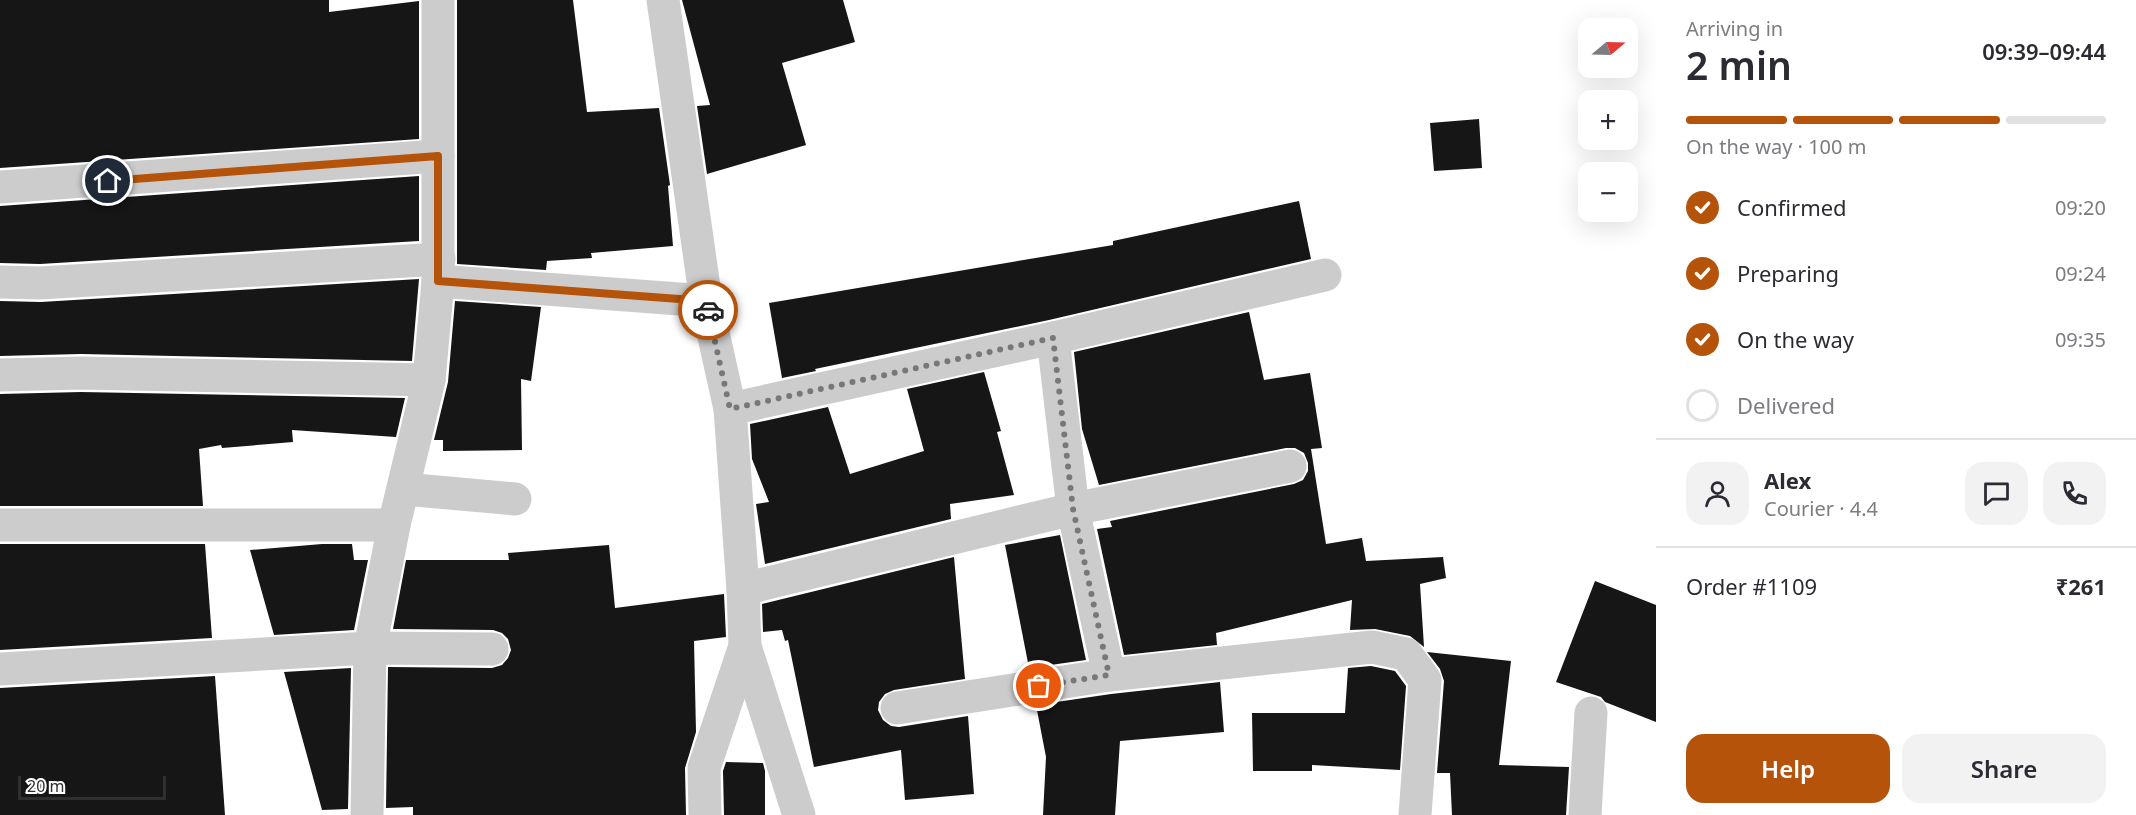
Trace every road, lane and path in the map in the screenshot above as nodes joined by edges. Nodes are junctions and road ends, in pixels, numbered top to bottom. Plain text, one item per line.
1 (438, 0) edge
2 (663, 0) edge
3 (438, 156) junction
4 (0, 187) edge
5 (439, 270) junction
6 (1325, 275) dead end
7 (0, 282) edge
8 (706, 301) junction
9 (1053, 338) junction
10 (0, 375) edge
11 (429, 380) junction
12 (730, 409) junction
13 (1290, 466) dead end
14 (404, 489) junction
15 (515, 499) dead end
16 (1073, 509) junction
17 (0, 525) edge
18 (394, 525) junction
19 (743, 589) junction
20 (746, 646) junction
21 (370, 648) junction
22 (492, 649) dead end
23 (0, 669) edge
24 (1109, 675) junction
25 (897, 708) dead end
26 (1592, 713) dead end
27 (367, 815) edge
28 (705, 815) edge
29 (799, 815) edge
30 (1415, 815) edge
31 (1585, 815) edge

1 - 3 street
2 - 8 street
3 - 4 street
3 - 5 street
5 - 7 street
5 - 8 street
5 - 11 street
6 - 9 street
8 - 12 street
9 - 12 street
9 - 16 street
10 - 11 street
11 - 14 street
12 - 19 street
13 - 16 street
14 - 15 street
14 - 18 street
16 - 19 street
16 - 24 street
17 - 18 street
18 - 21 street
19 - 20 street
20 - 28 street
20 - 29 street
21 - 22 street
21 - 23 street
21 - 27 street
24 - 25 street
24 - 30 street
26 - 31 street

